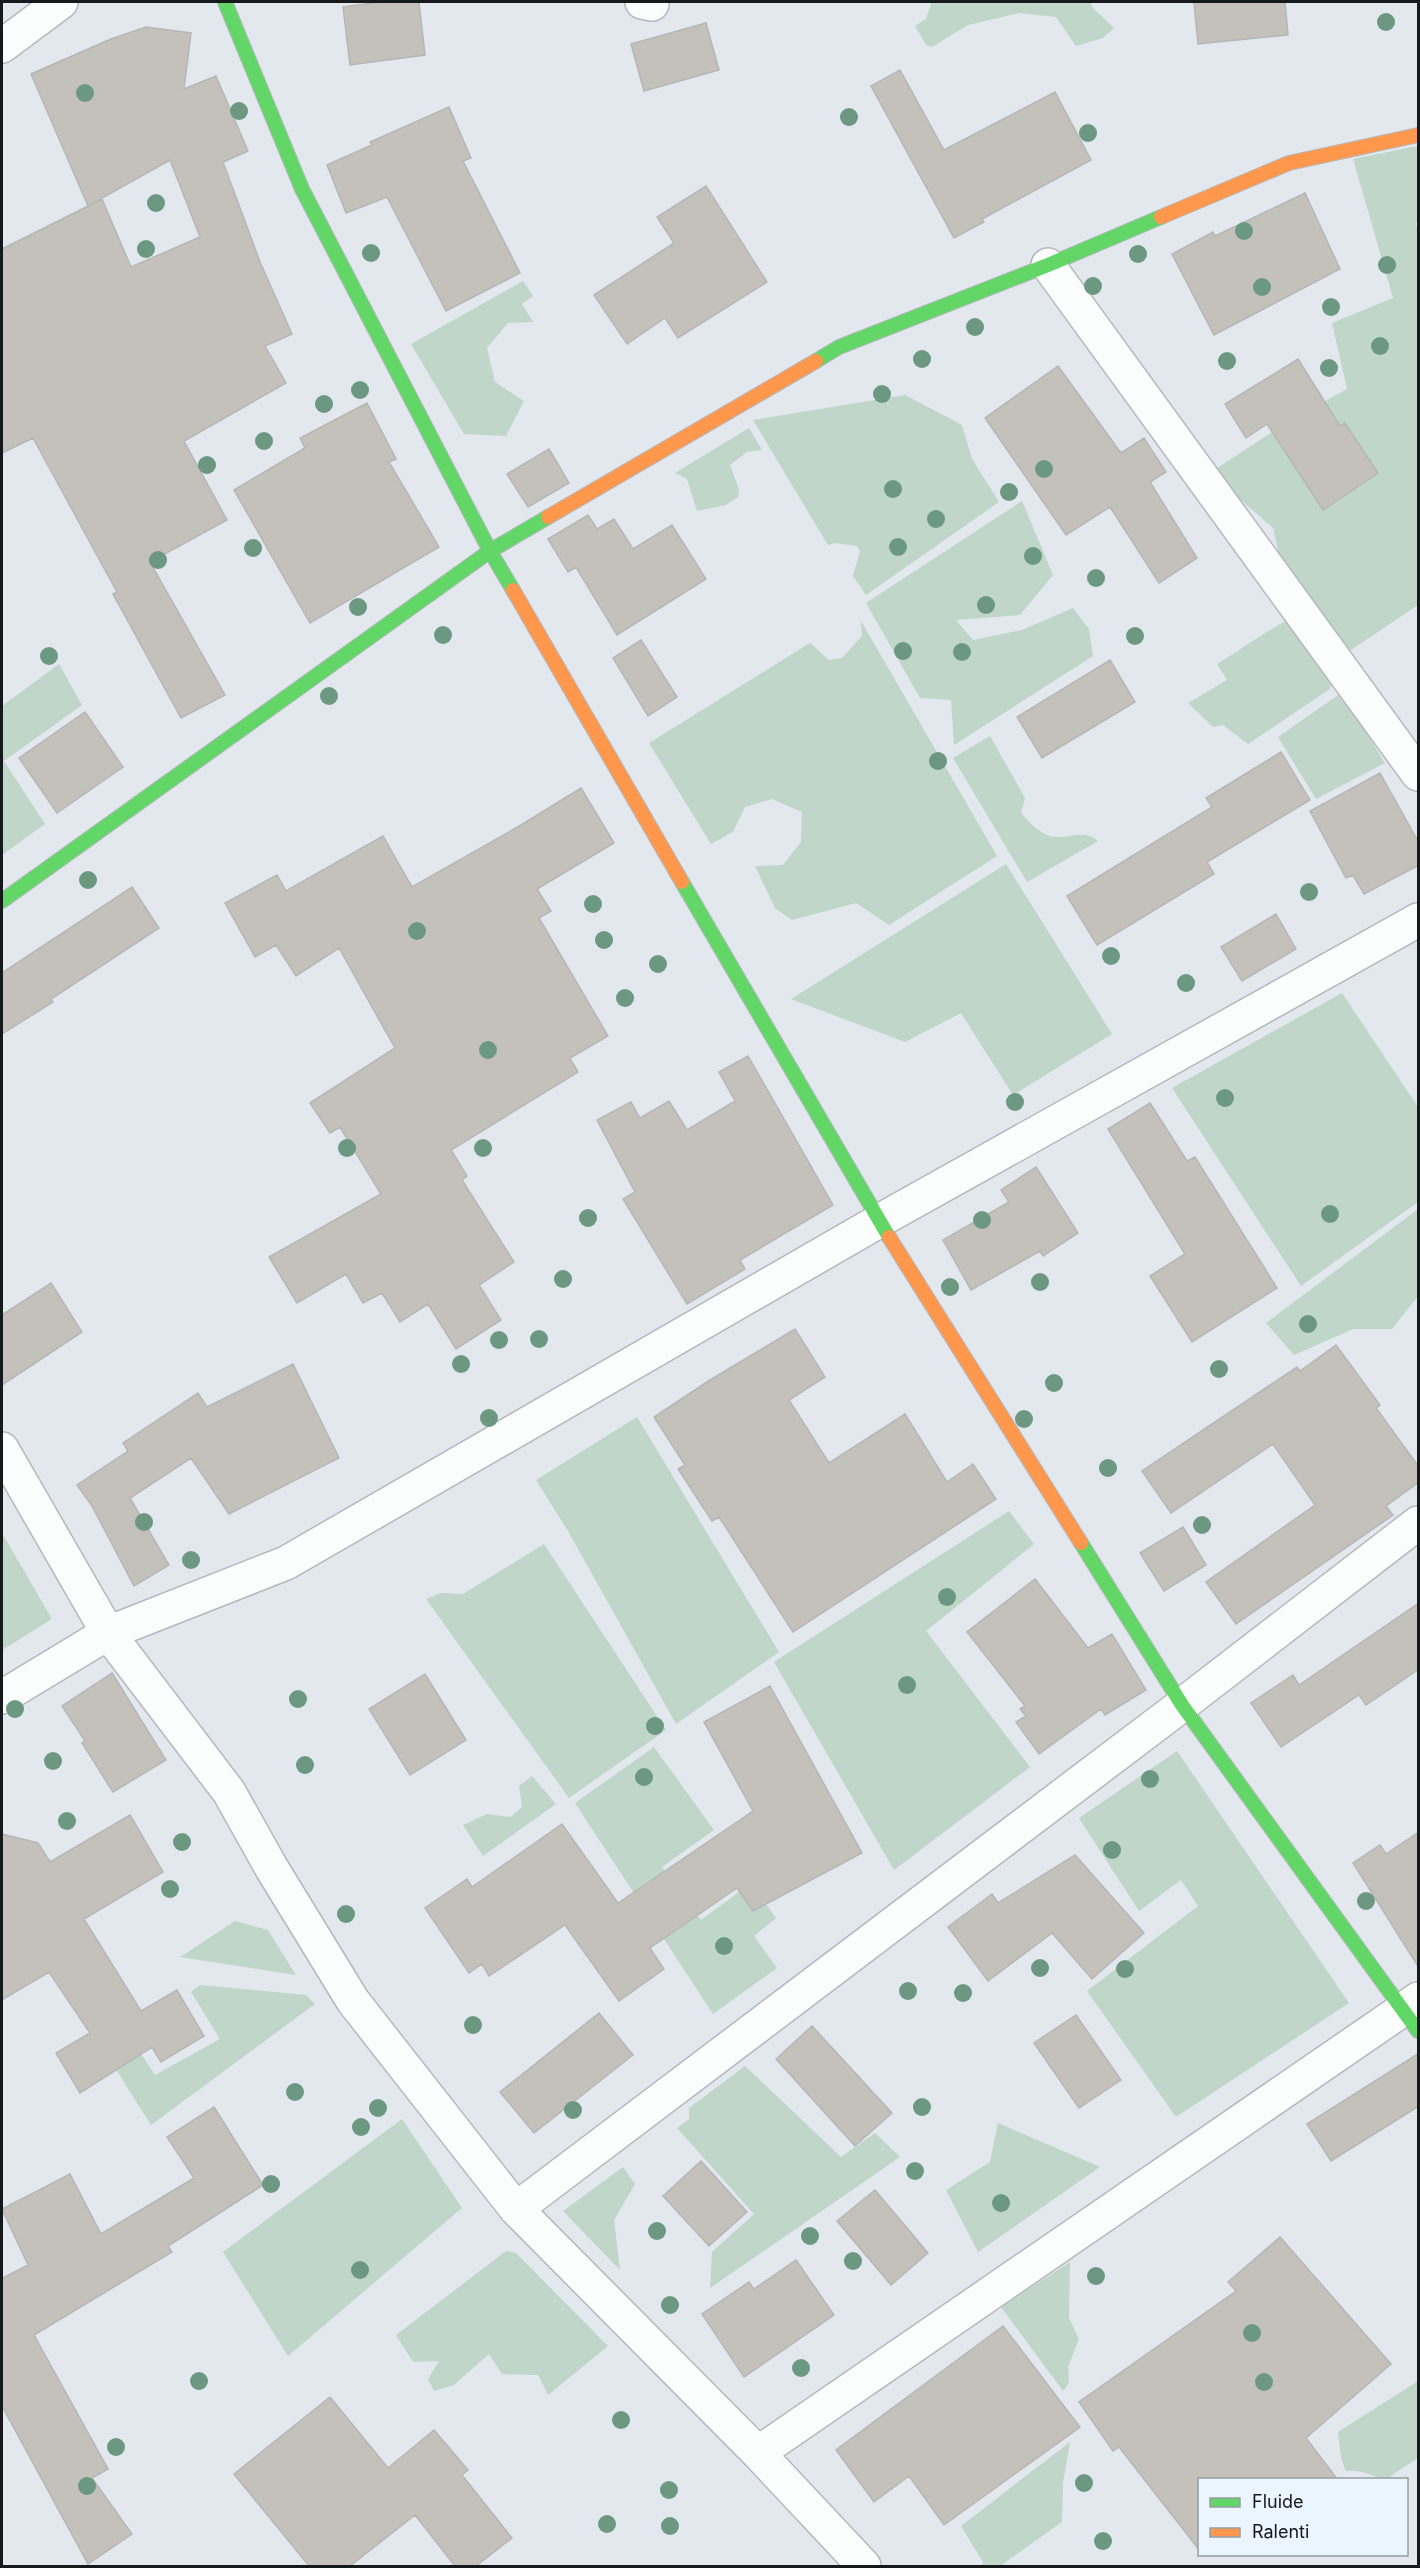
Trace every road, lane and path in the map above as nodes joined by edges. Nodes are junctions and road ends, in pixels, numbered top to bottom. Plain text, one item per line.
1 (61, 2) edge
2 (225, 2) edge
3 (2, 46) edge
4 (1419, 135) edge
5 (1048, 265) junction
6 (490, 551) junction
7 (1419, 774) edge
8 (2, 901) edge
9 (1419, 920) edge
10 (879, 1221) junction
11 (2, 1449) edge
12 (1419, 1523) edge
13 (108, 1633) junction
14 (2, 1696) edge
15 (1182, 1705) junction
16 (1413, 2013) edge
17 (516, 2209) junction
18 (758, 2453) junction
19 (864, 2566) edge

1 - 3 street
2 - 6 street
4 - 5 street
5 - 6 street
5 - 7 street
6 - 8 street
6 - 10 street
9 - 10 street
10 - 13 street
10 - 15 street
11 - 13 street
12 - 15 street
13 - 14 street
13 - 17 street
15 - 16 street
15 - 17 street
16 - 18 street
17 - 18 street
18 - 19 street

